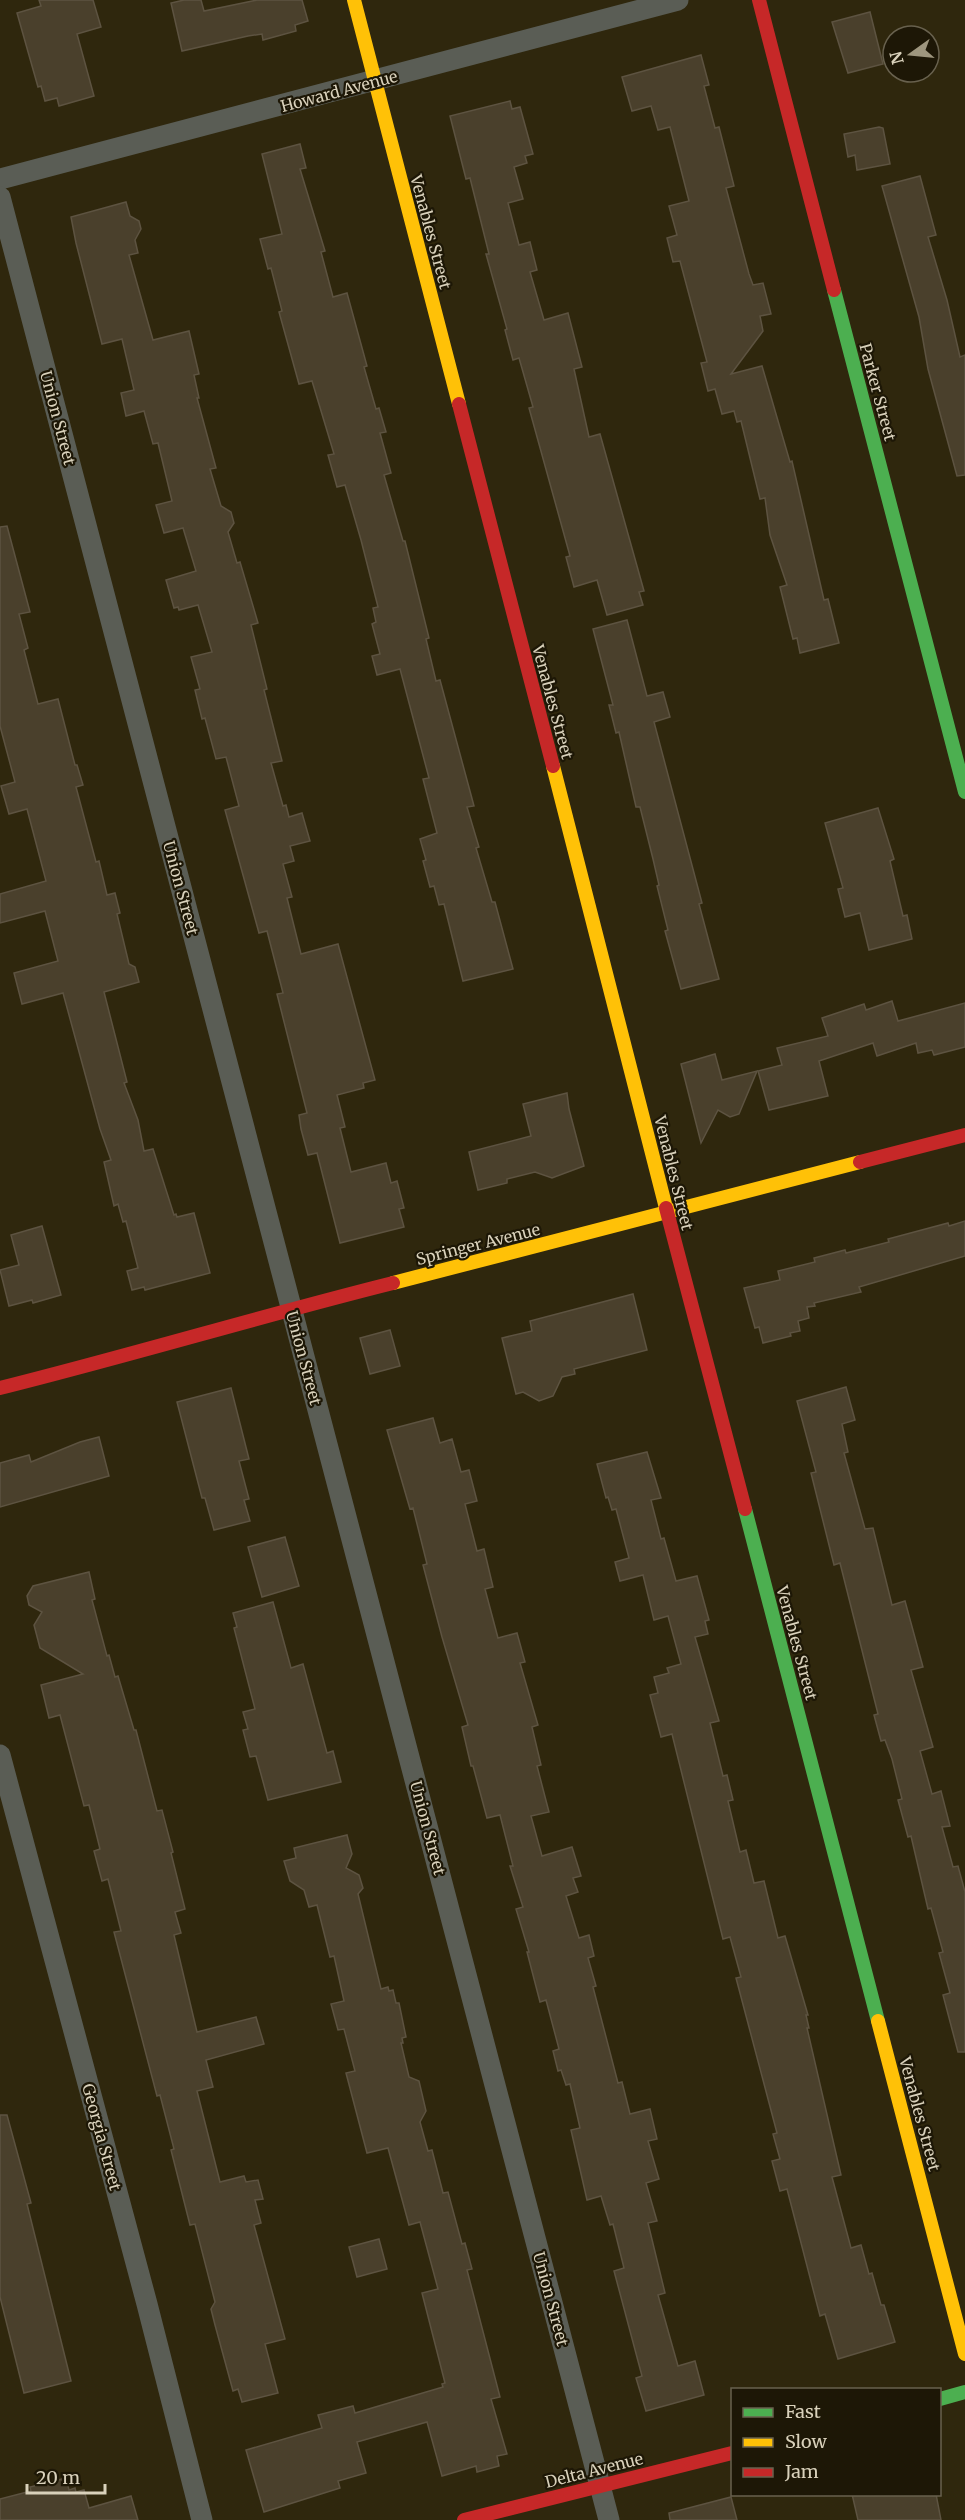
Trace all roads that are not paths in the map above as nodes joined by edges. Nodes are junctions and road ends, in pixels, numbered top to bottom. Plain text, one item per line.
1 (354, 0) edge
2 (678, 0) edge
3 (759, 0) edge
4 (374, 82) junction
5 (0, 179) edge
6 (0, 197) edge
7 (965, 792) edge
8 (965, 1135) edge
9 (666, 1212) junction
10 (291, 1309) junction
11 (0, 1388) edge
12 (0, 1755) edge
13 (965, 2354) edge
14 (965, 2392) edge
15 (941, 2398) edge
16 (731, 2453) edge
17 (600, 2486) junction
18 (202, 2520) edge
19 (464, 2520) edge
20 (609, 2520) edge

1 - 4 street, Venables Street
2 - 4 street, Howard Avenue
3 - 7 street, Parker Street
4 - 5 street, Howard Avenue
4 - 9 street, Venables Street
6 - 10 street, Union Street
8 - 9 street, Springer Avenue
9 - 10 street, Springer Avenue
9 - 13 street, Venables Street
10 - 11 street, Springer Avenue
10 - 17 street, Union Street
12 - 18 street, Georgia Street
14 - 15 street
16 - 17 street, Delta Avenue
17 - 19 street, Delta Avenue
17 - 20 street, Union Street

